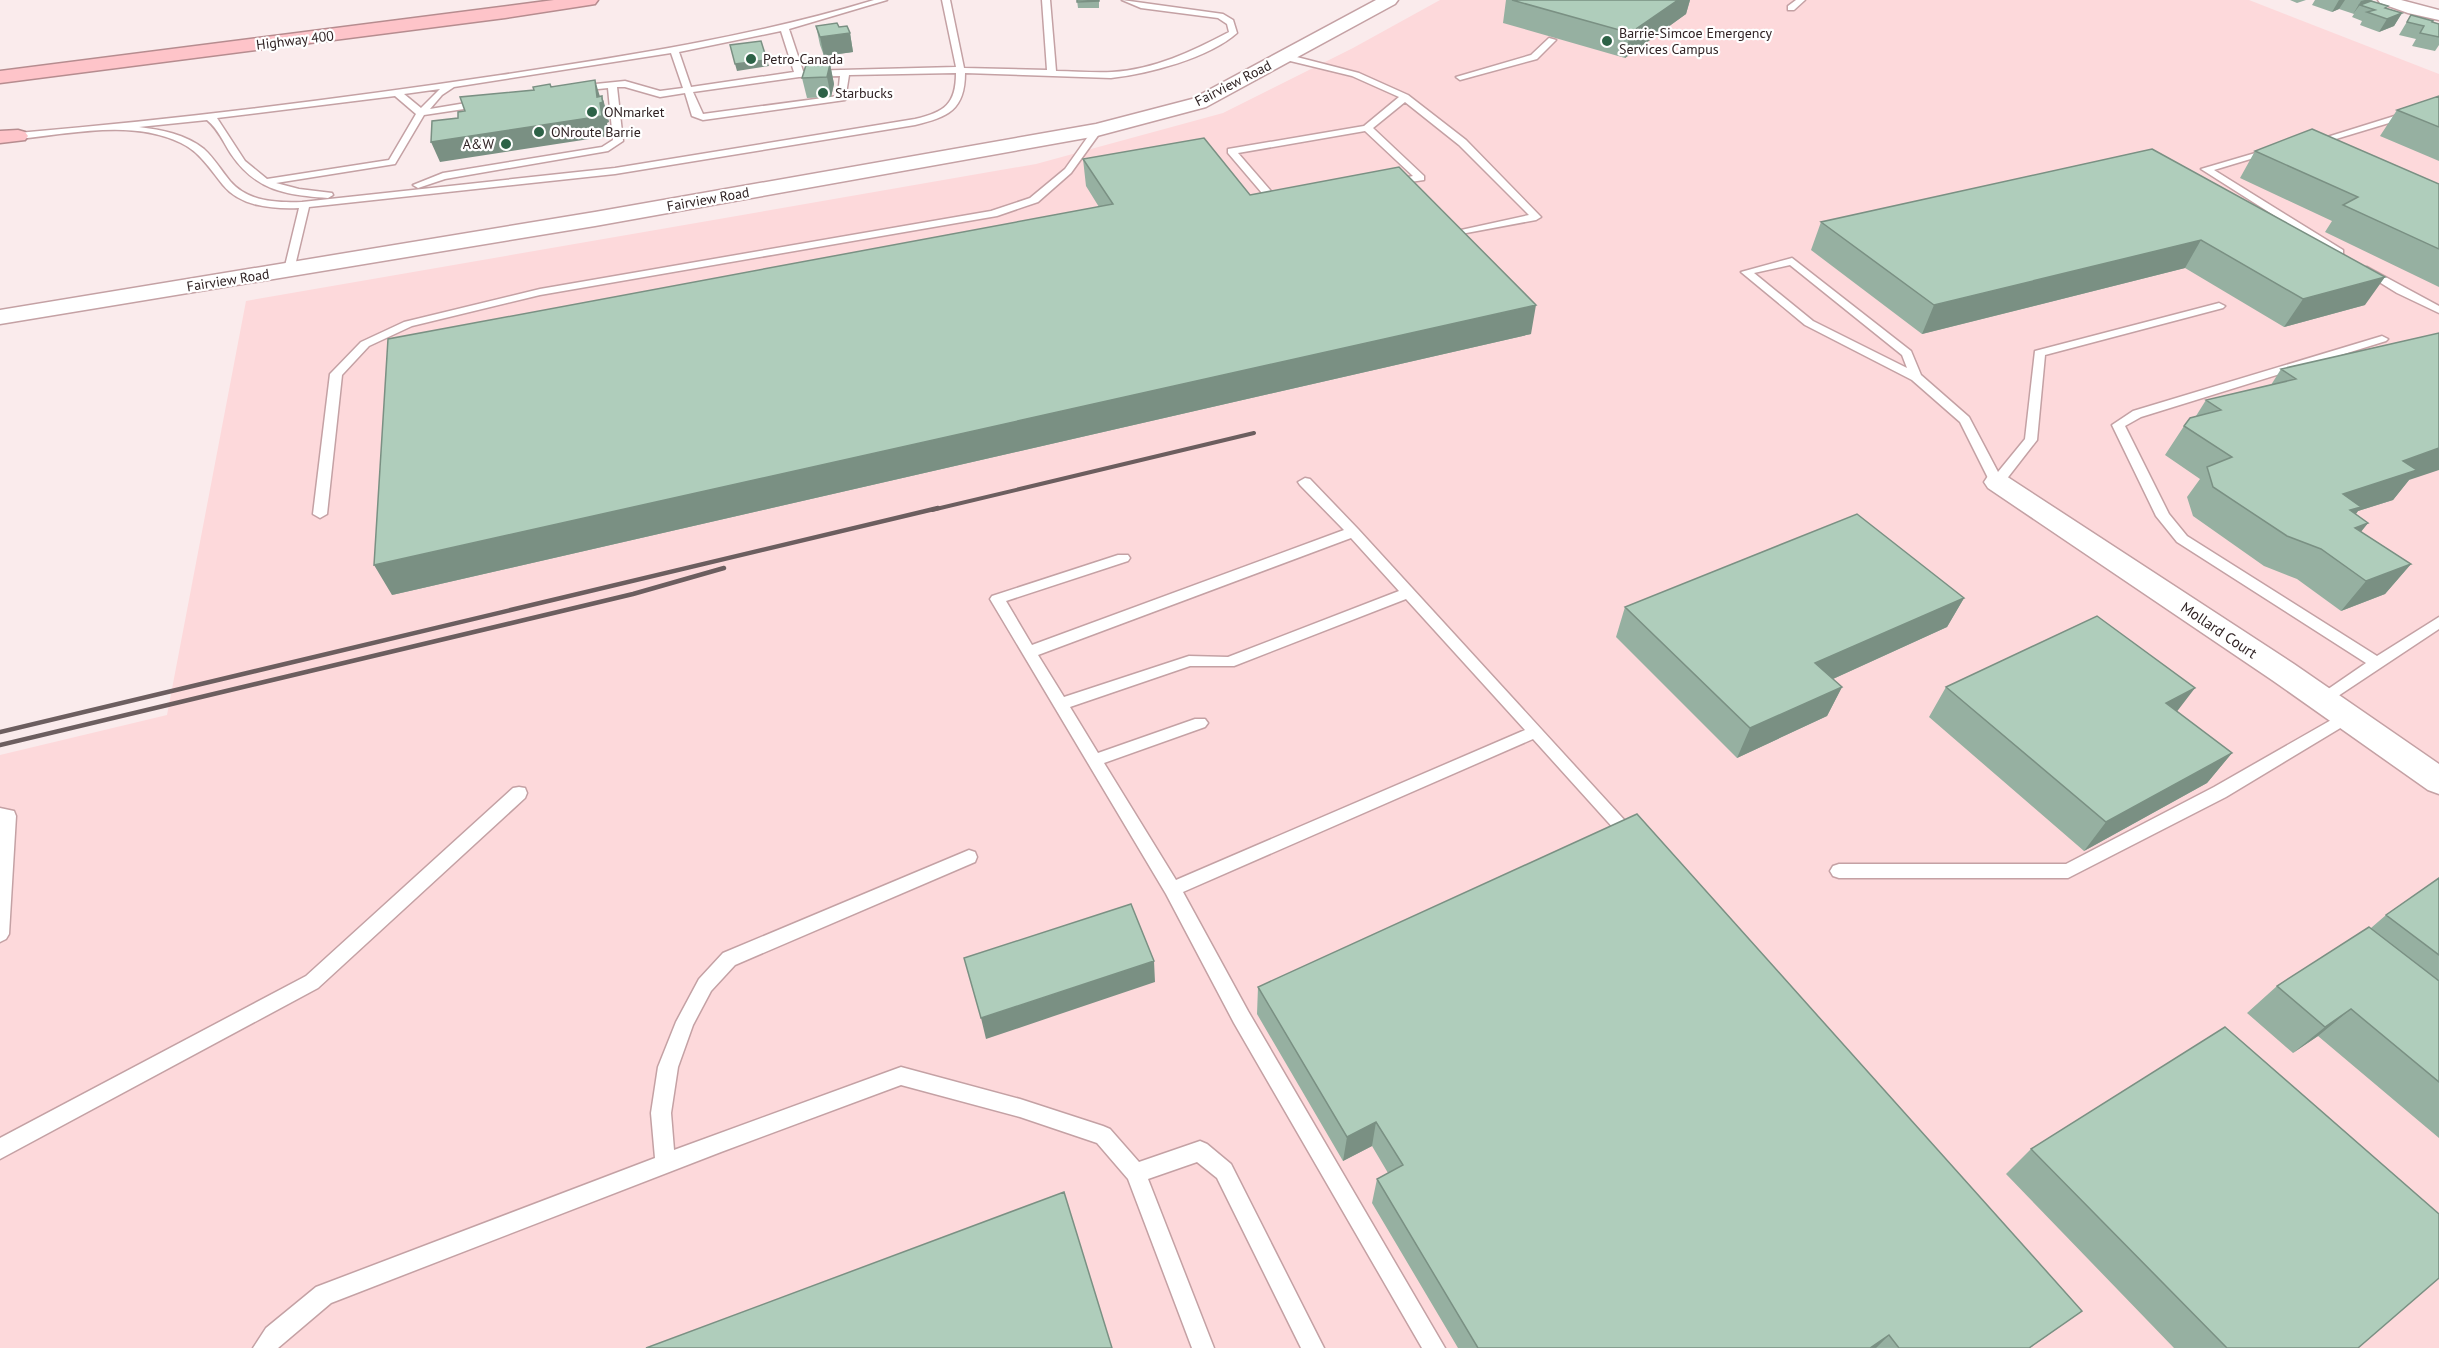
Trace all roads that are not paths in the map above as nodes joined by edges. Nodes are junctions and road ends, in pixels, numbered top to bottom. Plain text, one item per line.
1 (589, 0) edge
2 (883, 0) edge
3 (946, 0) edge
4 (1046, 0) edge
5 (1126, 0) edge
6 (1389, 0) edge
7 (1801, 0) edge
8 (2386, 0) edge
9 (1791, 8) dead end
10 (2439, 15) edge
11 (785, 29) junction
12 (1552, 40) edge
13 (675, 52) junction
14 (1285, 57) junction
15 (960, 70) junction
16 (846, 73) junction
17 (1052, 73) junction
18 (799, 74) junction
19 (0, 77) edge
20 (1460, 77) dead end
21 (455, 85) junction
22 (612, 85) junction
23 (689, 89) junction
24 (566, 90) edge
25 (397, 93) junction
26 (1405, 97) junction
27 (499, 100) edge
28 (2439, 110) edge
29 (421, 112) junction
30 (210, 117) junction
31 (117, 127) junction
32 (1367, 128) junction
33 (1097, 130) junction
34 (9, 136) edge
35 (2319, 142) junction
36 (2307, 144) edge
37 (2330, 147) edge
38 (2284, 149) edge
39 (265, 182) junction
40 (1387, 184) edge
41 (389, 194) junction
42 (371, 197) junction
43 (1288, 203) edge
44 (305, 204) junction
45 (1465, 232) edge
46 (2352, 261) edge
47 (2362, 267) edge
48 (289, 270) junction
49 (2219, 306) dead end
50 (2439, 310) edge
51 (0, 317) edge
52 (2382, 339) dead end
53 (1916, 377) junction
54 (1305, 482) dead end
55 (1997, 482) junction
56 (320, 514) dead end
57 (1353, 532) junction
58 (1123, 558) dead end
59 (1408, 593) junction
60 (2439, 622) edge
61 (1030, 652) junction
62 (2377, 663) junction
63 (2323, 700) junction
64 (1062, 704) junction
65 (2347, 717) junction
66 (1200, 723) dead end
67 (1535, 732) junction
68 (1095, 760) junction
69 (2439, 781) edge
70 (519, 793) dead end
71 (0, 815) edge
72 (1643, 850) edge
73 (969, 857) dead end
74 (1839, 871) dead end
75 (1172, 889) junction
76 (0, 934) edge
77 (0, 1149) edge
78 (665, 1164) junction
79 (1136, 1173) junction
80 (264, 1348) edge
81 (1203, 1348) edge
82 (1313, 1348) edge
83 (1434, 1348) edge

1 - 19 highway, Highway 400
2 - 11 lane
3 - 15 lane
4 - 17 lane
5 - 17 lane
6 - 14 street, Fairview Road
7 - 9 lane
8 - 10 street
11 - 13 lane
11 - 18 lane
12 - 20 lane
13 - 21 lane
13 - 23 lane
14 - 26 lane
14 - 33 street, Fairview Road
15 - 16 lane
15 - 17 lane
15 - 41 lane
16 - 18 lane
16 - 23 lane
18 - 23 lane
21 - 25 lane
21 - 29 lane
22 - 23 lane
22 - 24 lane
22 - 41 lane
25 - 29 lane
25 - 30 lane
26 - 32 lane
26 - 45 lane
27 - 29 lane
28 - 35 lane
29 - 39 lane
30 - 31 lane
30 - 39 lane
31 - 34 lane
31 - 44 lane
32 - 40 lane
32 - 43 lane
33 - 48 street, Fairview Road
33 - 56 lane
35 - 36 lane
35 - 37 lane
38 - 46 lane
39 - 42 lane
41 - 42 lane
42 - 44 lane
44 - 48 lane
47 - 50 lane
48 - 51 street, Fairview Road
49 - 55 lane
52 - 62 lane
53 - 53 lane
53 - 55 lane
54 - 57 lane
55 - 63 street, Mollard Court
57 - 59 lane
57 - 61 lane
58 - 61 lane
59 - 64 lane
59 - 67 lane
60 - 62 lane
61 - 64 lane
62 - 63 lane
63 - 65 street, Mollard Court
64 - 68 lane
65 - 69 street, Mollard Court
65 - 74 lane
66 - 68 lane
67 - 72 lane
67 - 75 lane
68 - 75 lane
70 - 77 lane
71 - 76 lane
73 - 78 lane
75 - 83 lane
78 - 79 lane
78 - 80 lane
79 - 81 lane
79 - 82 lane

